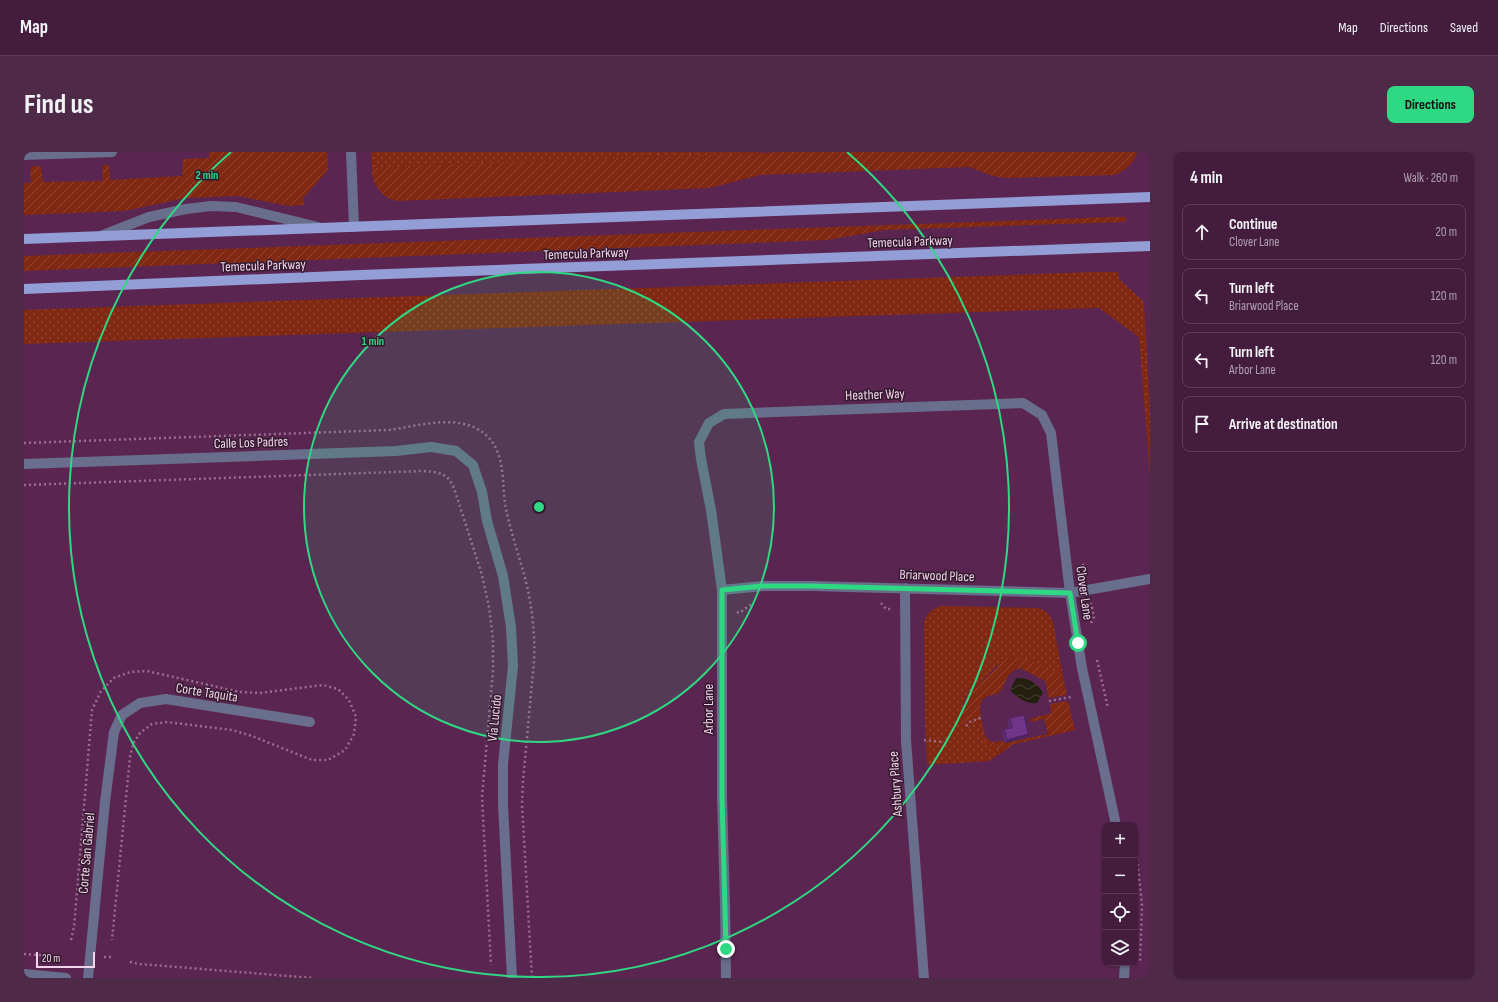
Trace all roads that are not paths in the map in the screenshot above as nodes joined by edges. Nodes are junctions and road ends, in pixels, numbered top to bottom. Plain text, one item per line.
1 (112, 152) edge
2 (351, 152) edge
3 (24, 155) edge
4 (1150, 197) edge
5 (354, 227) junction
6 (326, 228) junction
7 (100, 236) junction
8 (24, 239) edge
9 (1150, 246) edge
10 (24, 289) edge
11 (1050, 434) joint
12 (699, 442) joint
13 (24, 464) edge
14 (473, 465) joint
15 (1150, 579) edge
16 (905, 588) junction
17 (722, 590) junction
18 (1070, 593) junction
19 (310, 722) dead end
20 (114, 732) joint
21 (1115, 822) edge
22 (1125, 966) edge
23 (24, 974) edge
24 (66, 978) edge
25 (88, 978) edge
26 (512, 978) edge
27 (726, 978) edge
28 (924, 978) edge
29 (1124, 978) edge

1 - 3 street
2 - 5 street
4 - 5 main road
5 - 6 main road
6 - 7 main road
6 - 7 street
7 - 8 main road
9 - 10 main road, Temecula Parkway
11 - 12 street, Heather Way
11 - 18 street, Clover Lane
12 - 17 street, Arbor Lane
13 - 14 street, Calle Los Padres
14 - 26 street, Via Lucido
15 - 18 street, Briarwood Place
16 - 17 street, Briarwood Place
16 - 18 street, Briarwood Place
16 - 28 street, Ashbury Place
17 - 27 street, Arbor Lane
18 - 21 street, Clover Lane
19 - 20 street, Corte Taquita
20 - 25 street, Corte San Gabriel
22 - 29 street
23 - 24 street

